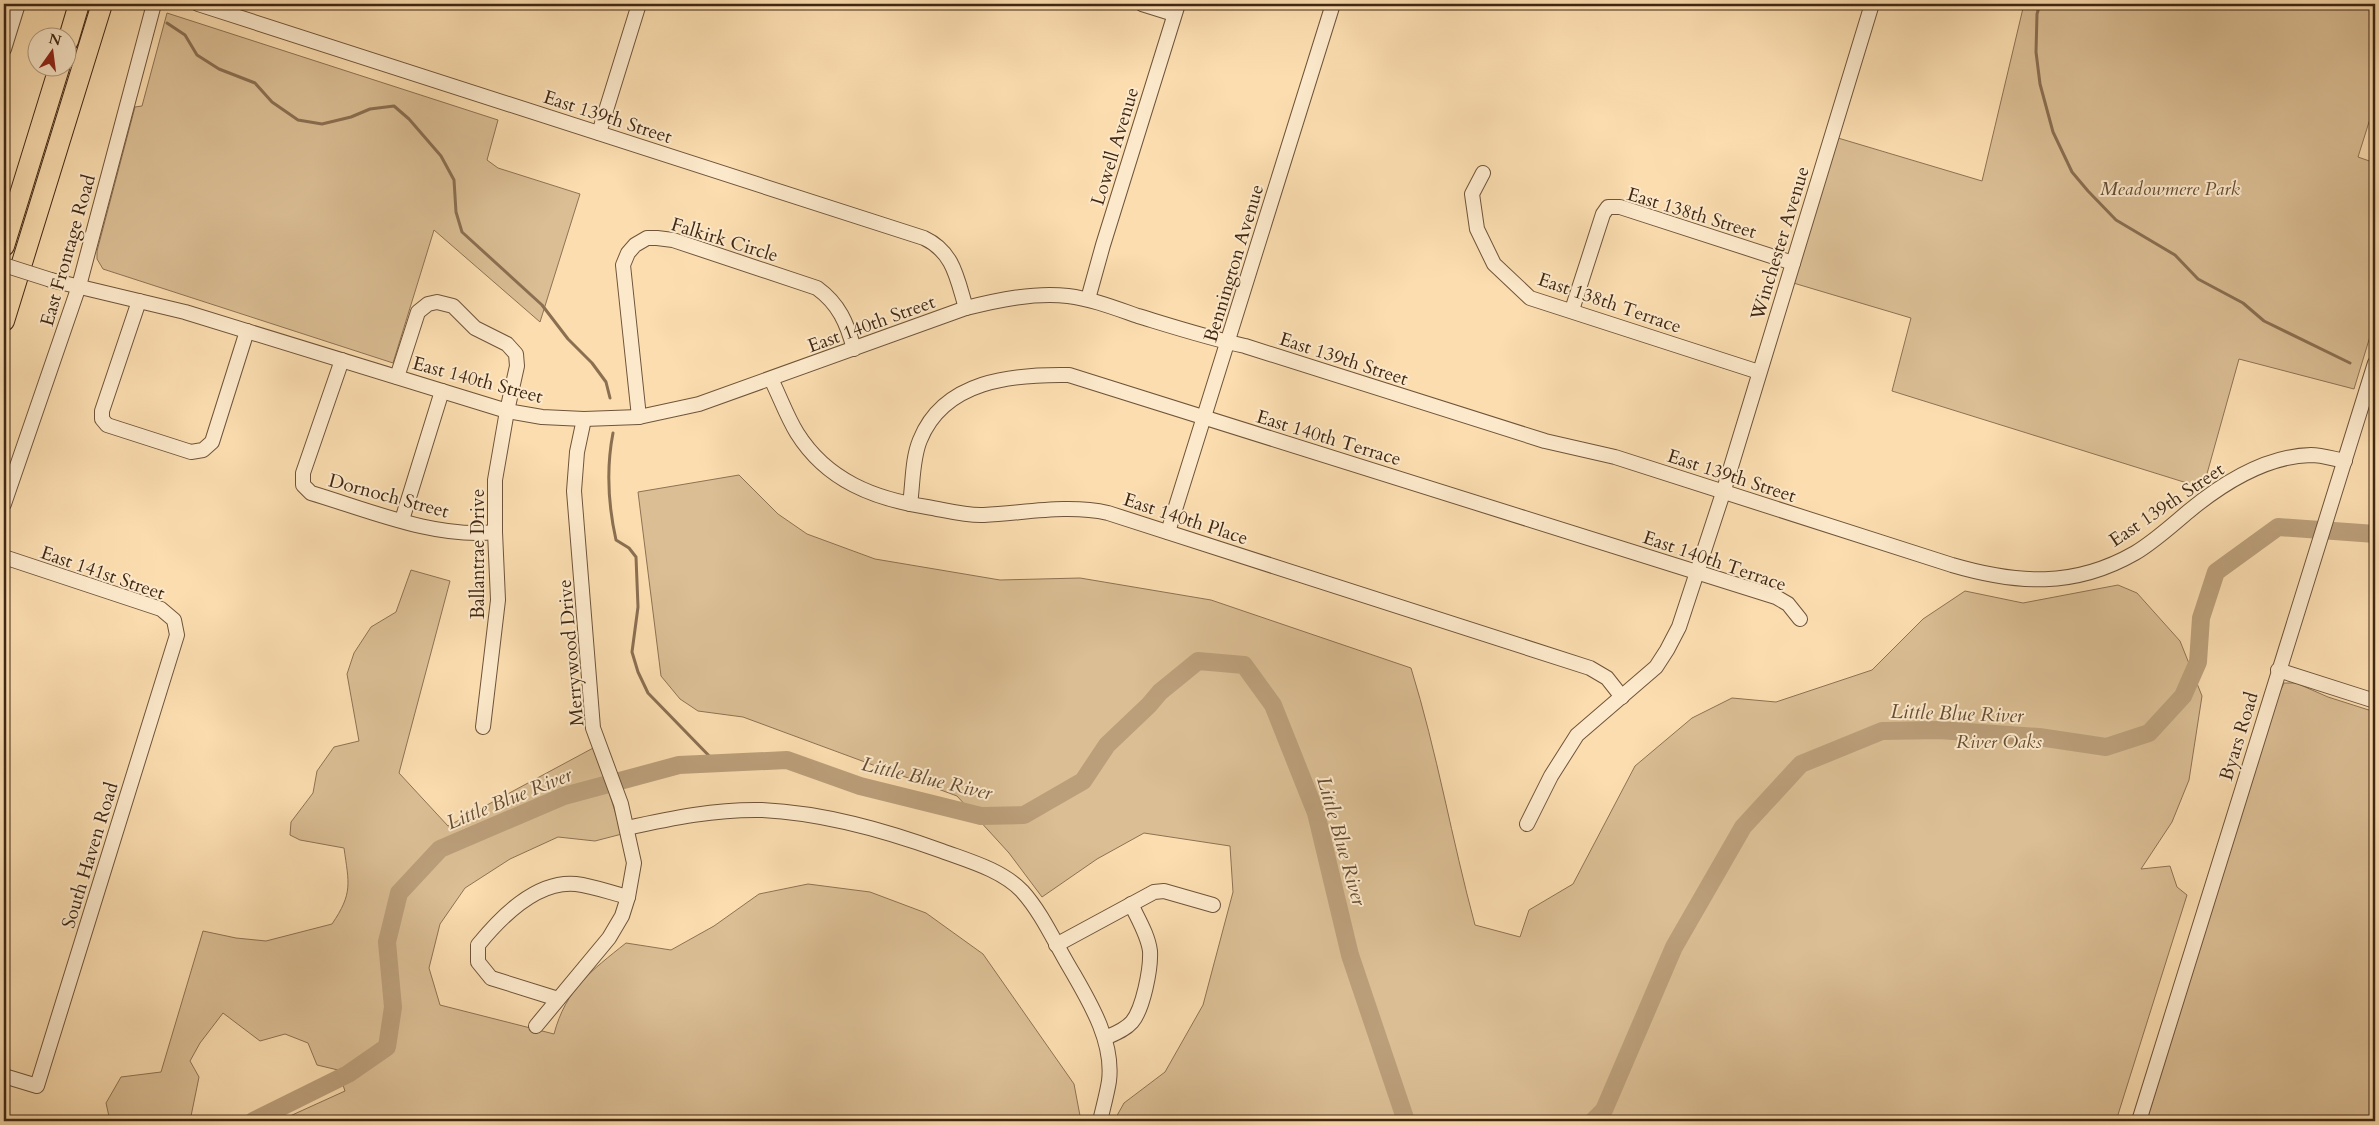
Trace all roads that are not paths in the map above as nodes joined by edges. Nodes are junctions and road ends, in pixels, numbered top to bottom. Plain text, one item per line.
1 (18, 4) edge
2 (79, 4) edge
3 (102, 4) edge
4 (154, 4) edge
5 (198, 4) edge
6 (640, 4) edge
7 (1142, 4) edge
8 (1333, 4) edge
9 (1872, 4) edge
10 (1176, 9) edge
11 (72, 28) edge
12 (4, 50) edge
13 (56, 78) edge
14 (600, 133) junction
15 (1483, 172) dead end
16 (4, 246) edge
17 (1793, 263) junction
18 (4, 265) edge
19 (79, 286) junction
20 (1088, 299) junction
21 (139, 301) junction
22 (966, 308) junction
23 (1572, 310) junction
24 (4, 321) edge
25 (247, 331) junction
26 (1228, 342) junction
27 (854, 349) junction
28 (342, 360) junction
29 (2375, 363) edge
30 (1759, 372) junction
31 (397, 378) junction
32 (771, 379) junction
33 (442, 391) junction
34 (507, 411) junction
35 (639, 417) junction
36 (1204, 418) junction
37 (584, 420) junction
38 (2345, 461) junction
39 (1723, 493) junction
40 (4, 504) edge
41 (910, 504) junction
42 (402, 520) junction
43 (495, 532) junction
44 (1168, 532) junction
45 (4, 557) edge
46 (1697, 572) junction
47 (1800, 619) dead end
48 (177, 635) joint
49 (2278, 670) junction
50 (1622, 697) junction
51 (2375, 701) edge
52 (483, 727) dead end
53 (1527, 824) dead end
54 (627, 828) junction
55 (628, 897) junction
56 (1131, 904) junction
57 (1212, 905) dead end
58 (1056, 945) junction
59 (558, 1000) junction
60 (536, 1026) dead end
61 (1105, 1038) junction
62 (4, 1076) edge
63 (1100, 1121) edge
64 (2139, 1121) edge

1 - 12 street
2 - 11 highway
3 - 24 highway
4 - 19 street, East Frontage Road
5 - 14 street, East 139th Street
6 - 14 street
7 - 10 street
8 - 26 street, Bennington Avenue
9 - 17 street, Winchester Avenue
10 - 20 street, Lowell Avenue
13 - 16 highway
14 - 22 street, East 139th Street
15 - 23 street, East 138th Terrace
17 - 23 street, East 138th Street
17 - 30 street, Winchester Avenue
18 - 19 street, East 140th Street, bridge
19 - 21 street, East 140th Street
19 - 40 street, East Frontage Road
20 - 22 street, East 140th Street
20 - 26 street, East 139th Street
21 - 25 street, East 140th Street
21 - 25 street
22 - 27 street, East 140th Street
23 - 30 street, East 138th Terrace
25 - 28 street, East 140th Street
26 - 36 street, Bennington Avenue
26 - 39 street, East 139th Street
27 - 32 street, East 140th Street
27 - 35 street, Falkirk Circle
28 - 31 street, East 140th Street
28 - 42 street, Dornoch Street
29 - 38 street, Byars Road
30 - 39 street, Winchester Avenue
31 - 33 street, East 140th Street
31 - 34 street, Ballantrae Drive
32 - 35 street, East 140th Street
32 - 41 street, East 140th Place
33 - 34 street, East 140th Street
33 - 42 street
34 - 37 street, East 140th Street
34 - 43 street, Ballantrae Drive
35 - 37 street, East 140th Street
36 - 41 street, East 140th Terrace
36 - 44 street, Bennington Avenue
36 - 46 street, East 140th Terrace
37 - 54 street, Merrywood Drive
38 - 39 street, East 139th Street
38 - 49 street, Byars Road
39 - 46 street, Winchester Avenue
41 - 44 street, East 140th Place
42 - 43 street, Dornoch Street
43 - 52 street, Ballantrae Drive
44 - 50 street, East 140th Place
45 - 48 street, East 141st Street
46 - 47 street, East 140th Terrace
46 - 50 street, Winchester Avenue
48 - 62 street, South Haven Road
49 - 51 street
49 - 64 street, Byars Road
50 - 53 street, Winchester Avenue
54 - 55 street, Merrywood Drive
54 - 58 street
55 - 59 street, Merrywood Drive
55 - 59 street
56 - 57 street
56 - 58 street
56 - 61 street
58 - 61 street
59 - 60 street, Merrywood Drive
61 - 63 street

